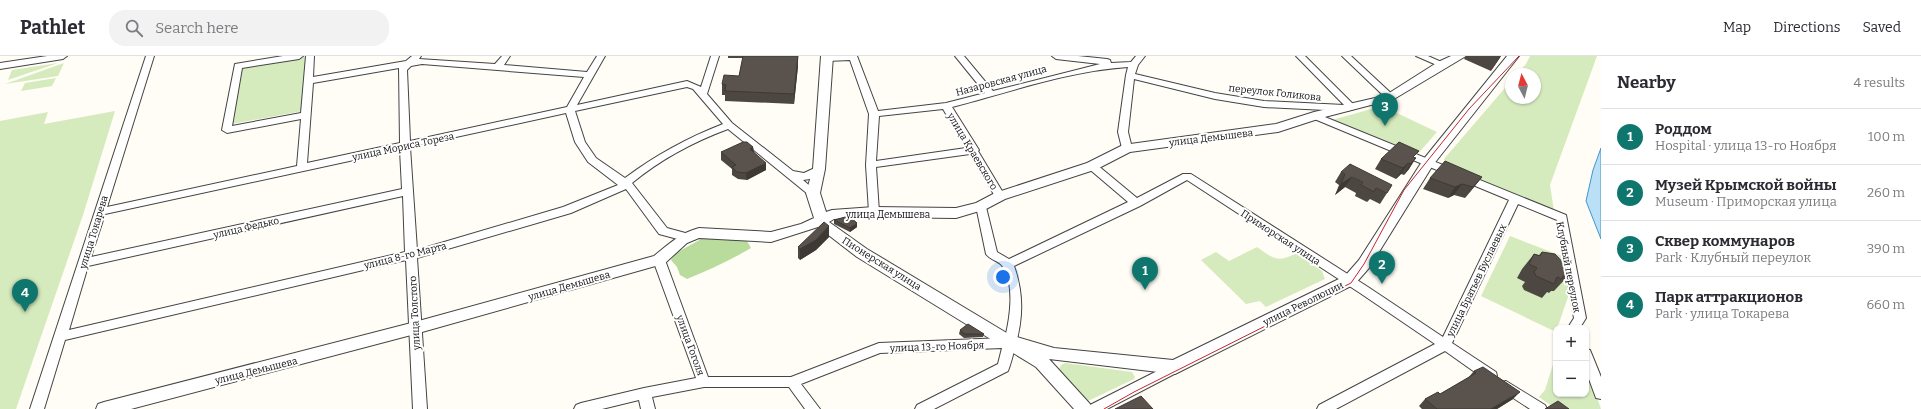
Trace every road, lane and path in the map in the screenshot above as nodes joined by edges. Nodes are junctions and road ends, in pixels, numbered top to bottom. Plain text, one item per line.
1 (63, 56) edge
2 (150, 56) edge
3 (299, 56) edge
4 (310, 56) edge
5 (506, 56) edge
6 (601, 56) edge
7 (715, 56) edge
8 (959, 56) edge
9 (1056, 56) edge
10 (1141, 56) edge
11 (1300, 56) edge
12 (1346, 56) edge
13 (1420, 56) edge
14 (1460, 56) edge
15 (1513, 56) edge
16 (827, 57) edge
17 (857, 57) edge
18 (415, 59) edge
19 (1134, 64) junction
20 (1442, 64) junction
21 (0, 66) edge
22 (498, 67) junction
23 (590, 75) junction
24 (1130, 75) junction
25 (308, 81) junction
26 (990, 93) junction
27 (703, 94) junction
28 (1390, 97) junction
29 (946, 106) junction
30 (1299, 106) junction
31 (1349, 107) junction
32 (570, 111) junction
33 (874, 114) junction
34 (305, 115) junction
35 (1312, 117) junction
36 (729, 125) junction
37 (404, 145) junction
38 (1127, 148) junction
39 (974, 150) junction
40 (1428, 163) junction
41 (872, 165) junction
42 (1092, 166) junction
43 (302, 167) junction
44 (818, 170) junction
45 (788, 173) junction
46 (626, 184) junction
47 (408, 191) junction
48 (813, 193) junction
49 (1000, 196) junction
50 (1515, 199) junction
51 (1136, 203) junction
52 (980, 206) junction
53 (99, 212) junction
54 (874, 212) junction
55 (821, 220) junction
56 (684, 238) junction
57 (412, 255) junction
58 (659, 260) junction
59 (84, 263) junction
60 (1008, 264) junction
61 (1350, 280) junction
62 (1578, 323) edge
63 (415, 328) junction
64 (62, 336) junction
65 (1011, 341) junction
66 (1445, 345) junction
67 (1048, 358) junction
68 (1589, 361) edge
69 (1175, 367) junction
70 (704, 382) junction
71 (792, 382) junction
72 (644, 393) junction
73 (1601, 394) edge
74 (1531, 407) edge
75 (37, 409) edge
76 (104, 409) edge
77 (420, 409) edge
78 (581, 409) edge
79 (648, 409) edge
80 (813, 409) edge
81 (922, 409) edge
82 (1084, 409) edge
83 (1095, 409) edge
84 (1324, 409) edge

1 - 21 street
2 - 53 street, улица Токарева
3 - 34 street
4 - 25 street
5 - 22 street
6 - 23 street
7 - 27 street
8 - 26 street
9 - 19 street
10 - 19 street
11 - 31 street
12 - 28 street
13 - 20 street
14 - 20 street, улица Демышева
15 - 40 street, улица Революции
16 - 17 street
16 - 44 street
17 - 33 street
18 - 22 street
18 - 25 street
18 - 37 street, улица Толстого
19 - 24 street
19 - 26 street, Назаровская улица
20 - 28 street, улица Демышева
22 - 23 street
23 - 32 street
24 - 30 street, переулок Голикова
24 - 38 street
25 - 34 street
26 - 29 street, Назаровская улица
27 - 32 street, улица Мориса Тореза
27 - 36 street
28 - 31 street, улица Демышева
29 - 33 street, Назаровская улица
29 - 39 street, улица Краевского
30 - 31 street, переулок Голикова
30 - 35 street
31 - 35 street, улица Демышева
32 - 37 street, улица Мориса Тореза
32 - 46 street
33 - 41 street
34 - 43 street
35 - 38 street, улица Демышева
35 - 40 street, Клубный переулок
36 - 45 street
36 - 46 street, улица 8-го Марта
37 - 43 street, улица Мориса Тореза
37 - 47 street, улица Толстого
38 - 42 street, улица Демышева
39 - 41 street
39 - 49 street, улица Краевского
40 - 50 street, Клубный переулок
40 - 61 street, улица Революции
41 - 54 street
42 - 49 street, улица Демышева
42 - 51 street
43 - 53 street, улица Мориса Тореза
44 - 45 street
44 - 48 street
45 - 48 street
46 - 56 street
46 - 57 street, улица 8-го Марта
47 - 57 street, улица Толстого
47 - 59 street, улица Федько
48 - 55 street, Пионерская улица
49 - 52 street, улица Демышева
50 - 62 street, Клубный переулок
50 - 66 street, улица Братьев Буслаевых
51 - 60 street, Приморская улица
51 - 61 street, Приморская улица
52 - 54 street, улица Демышева
52 - 60 street
53 - 59 street, улица Токарева
54 - 55 street, улица Демышева
55 - 56 street, улица Демышева
55 - 65 street, Пионерская улица
56 - 58 street, улица Демышева
57 - 63 street, улица Толстого
57 - 64 street, улица 8-го Марта
58 - 63 street, улица Демышева
58 - 70 street, улица Гоголя
59 - 64 street, улица Токарева
60 - 65 street
61 - 66 street, Приморская улица
61 - 69 street, улица Революции
63 - 76 street, улица Демышева
63 - 77 street, улица Толстого
64 - 75 street, улица Токарева
65 - 67 street, Пионерская улица
65 - 71 street, улица 13-го Ноября
65 - 81 street
66 - 74 street, Приморская улица
66 - 84 street, улица Братьев Буслаевых
67 - 69 street
67 - 82 street, Пионерская улица
68 - 73 street
69 - 83 street, улица Революции
70 - 71 street, улица 13-го Ноября
70 - 72 street, улица Гоголя
71 - 80 street
72 - 78 street
72 - 79 street

